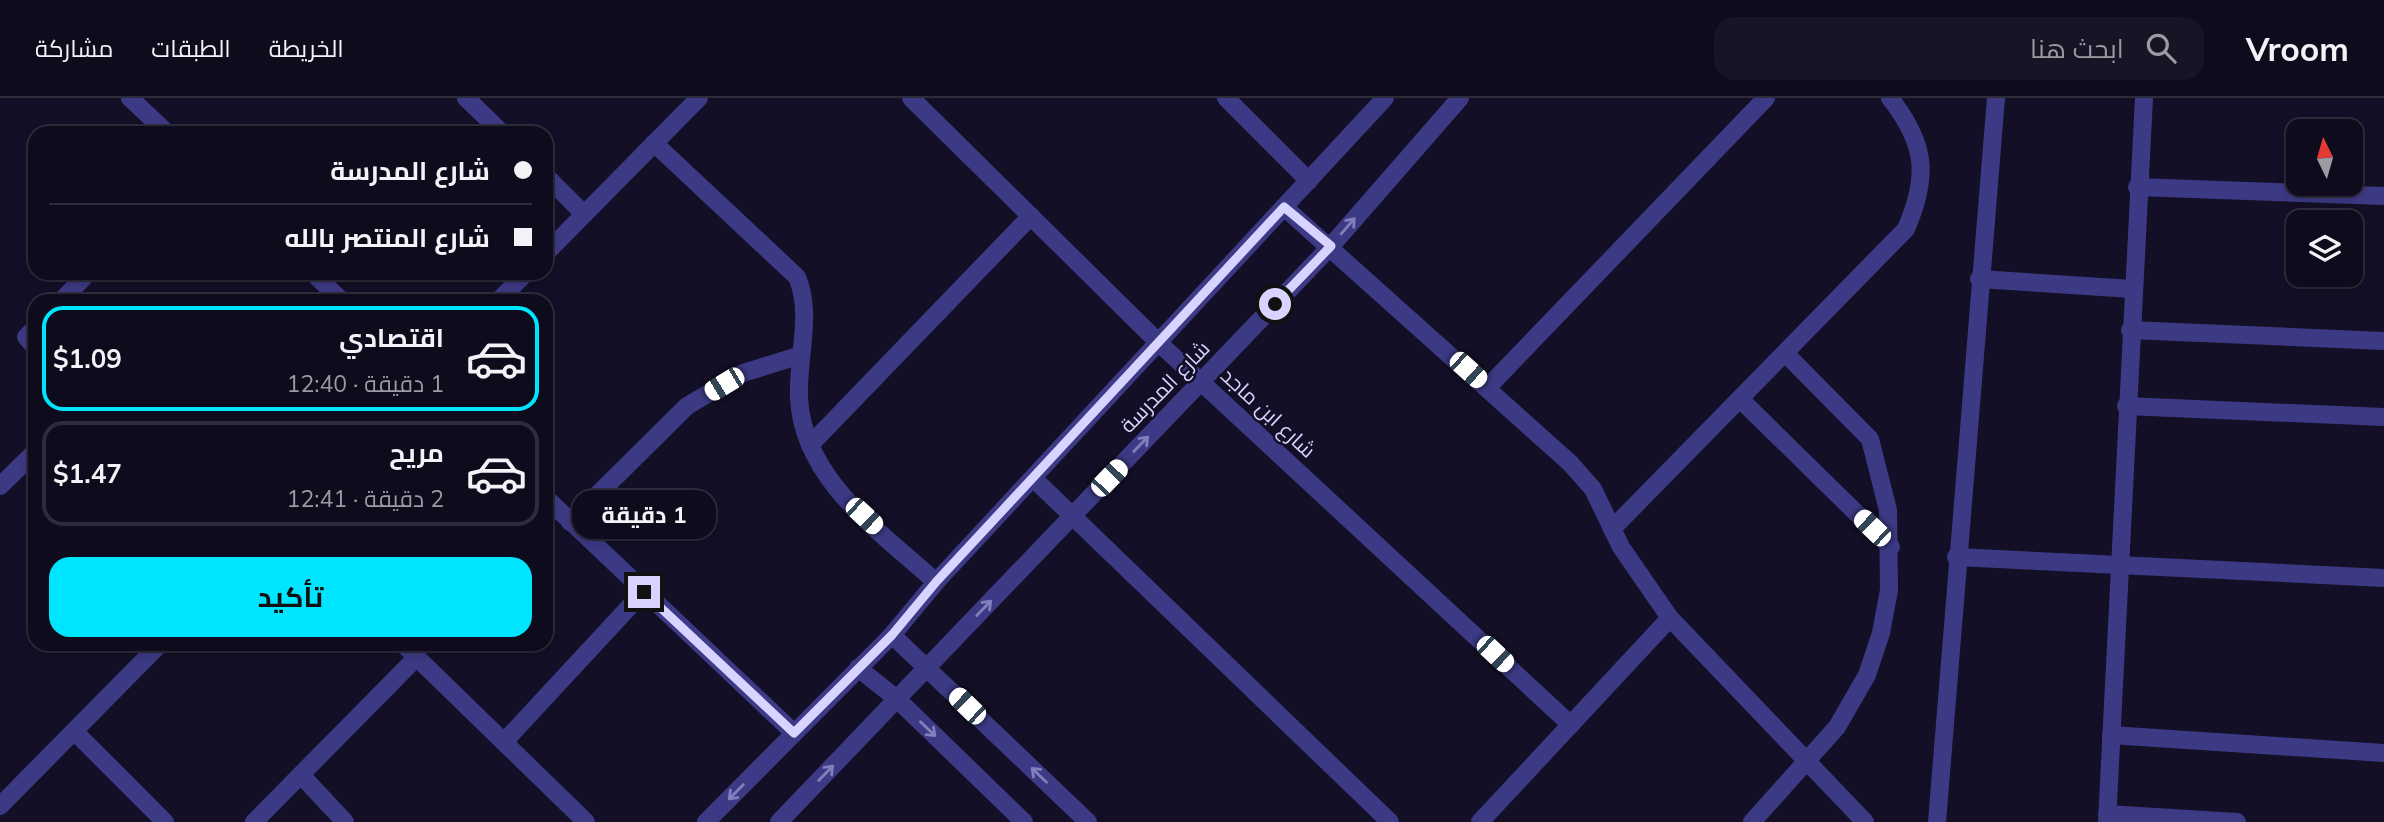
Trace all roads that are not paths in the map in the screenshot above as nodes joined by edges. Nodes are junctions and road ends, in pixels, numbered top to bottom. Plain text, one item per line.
1 (131, 98) edge
2 (466, 98) edge
3 (699, 98) edge
4 (911, 98) edge
5 (1226, 98) edge
6 (1385, 98) edge
7 (1460, 98) edge
8 (1766, 98) edge
9 (1890, 98) edge
10 (1996, 98) edge
11 (2144, 98) edge
12 (160, 126) edge
13 (495, 126) edge
14 (654, 144) junction
15 (1308, 181) junction
16 (553, 183) edge
17 (2137, 187) junction
18 (2384, 196) edge
19 (1284, 207) junction
20 (584, 214) junction
21 (1031, 216) junction
22 (553, 246) edge
23 (1331, 246) junction
24 (1979, 279) junction
25 (81, 280) edge
26 (320, 280) edge
27 (519, 280) edge
28 (2132, 289) junction
29 (68, 294) edge
30 (335, 294) edge
31 (505, 294) edge
32 (2130, 330) junction
33 (2384, 341) edge
34 (1159, 343) junction
35 (1784, 353) junction
36 (801, 355) junction
37 (1201, 382) junction
38 (1487, 388) junction
39 (1740, 399) junction
40 (2126, 406) junction
41 (2384, 417) edge
42 (810, 445) junction
43 (28, 459) edge
44 (1034, 479) junction
45 (0, 486) edge
46 (553, 505) edge
47 (1072, 516) junction
48 (570, 522) junction
49 (1612, 529) junction
50 (1891, 547) junction
51 (1956, 557) junction
52 (2119, 565) junction
53 (2384, 578) edge
54 (936, 582) junction
55 (644, 592) junction
56 (1670, 618) junction
57 (892, 635) junction
58 (153, 651) edge
59 (410, 651) edge
60 (416, 658) junction
61 (858, 668) junction
62 (927, 668) junction
63 (897, 699) junction
64 (1571, 725) junction
65 (74, 731) junction
66 (794, 733) junction
67 (2111, 735) junction
68 (504, 742) junction
69 (2384, 753) edge
70 (1807, 761) junction
71 (301, 775) junction
72 (0, 806) edge
73 (2107, 818) edge
74 (165, 822) edge
75 (254, 822) edge
76 (345, 822) edge
77 (586, 822) edge
78 (706, 822) edge
79 (779, 822) edge
80 (1024, 822) edge
81 (1088, 822) edge
82 (1390, 822) edge
83 (1480, 822) edge
84 (1752, 822) edge
85 (1865, 822) edge
86 (1937, 822) edge
87 (2237, 822) edge

1 - 12 street
2 - 13 street
3 - 14 street
4 - 21 street, شارع ابن ماجد
5 - 15 street
6 - 15 street, شارع المدرسة
23 -> 7 street, شارع المدرسة
8 - 38 street
9 - 35 street
10 - 24 street
11 - 17 street
14 - 20 street
14 - 36 street
15 - 19 street, شارع المدرسة
16 - 20 street
17 - 18 street
17 - 28 street
19 - 23 street
19 - 34 street, شارع المدرسة
20 - 22 street
21 - 34 street, شارع ابن ماجد
21 - 42 street
23 - 37 street, شارع المدرسة
23 - 38 street
24 - 28 street
24 - 51 street
25 - 29 street
26 - 30 street
27 - 31 street
28 - 32 street
32 - 33 street
32 - 40 street
34 - 37 street, شارع ابن ماجد
34 - 44 street, شارع المدرسة
35 - 39 street
35 - 50 street
36 - 42 street
36 - 48 street
47 -> 37 street, شارع المدرسة
37 - 64 street, شارع ابن ماجد
38 - 49 street
39 - 49 street
39 - 50 street
40 - 41 street
40 - 52 street
42 - 54 street
43 - 45 street
44 - 47 street
44 - 54 street, شارع المدرسة
46 - 48 street
62 -> 47 street, شارع المدرسة
47 - 82 street
48 - 55 street
49 - 56 street
50 - 70 street
51 - 52 street
51 - 86 street
52 - 53 street
52 - 67 street
54 - 57 street, شارع المدرسة
55 - 66 street
55 - 68 street
56 - 64 street
56 - 70 street
57 - 61 street, شارع المدرسة
57 - 62 street
58 - 65 street
59 - 60 street
60 - 68 street
60 - 71 street
61 - 63 street
61 - 66 street, شارع المدرسة
62 - 63 street, شارع المدرسة
81 -> 62 street
79 -> 63 street, شارع المدرسة
63 -> 80 street
64 - 83 street
65 - 72 street
65 - 74 street
66 -> 78 street, شارع المدرسة
67 - 69 street
67 - 73 street
68 - 77 street
70 - 84 street
70 - 85 street
71 - 75 street
71 - 76 street
73 - 87 street

